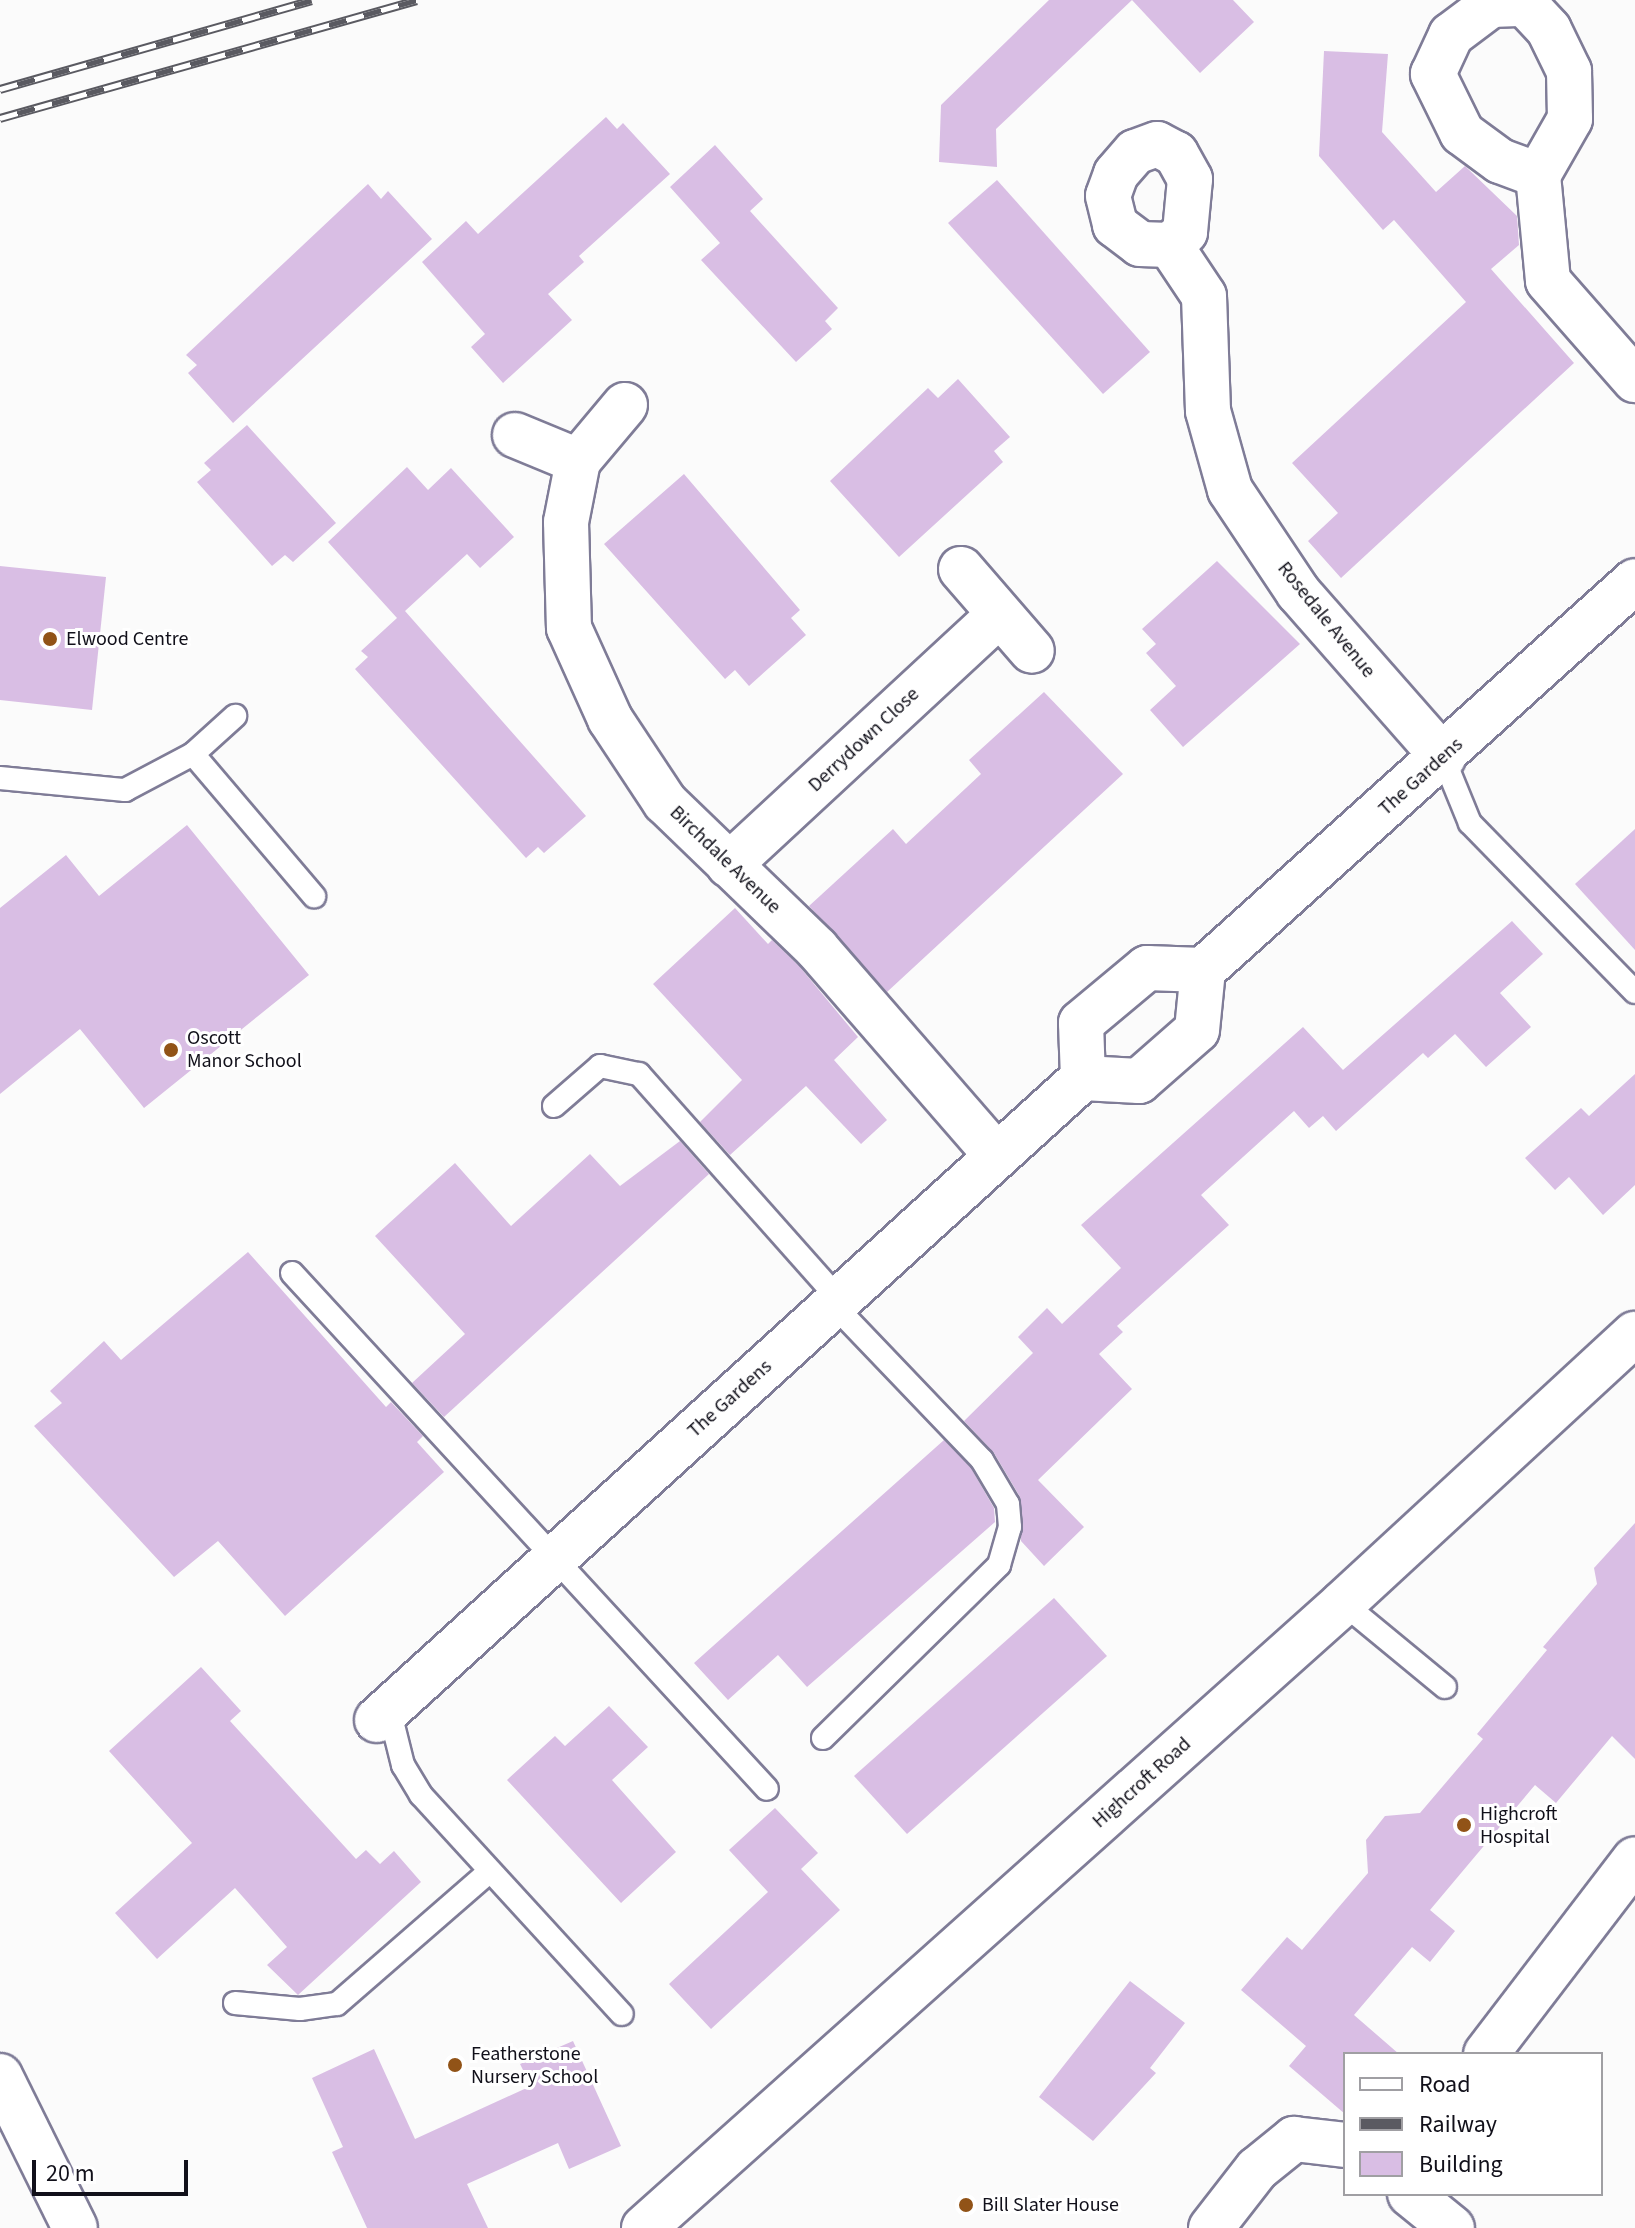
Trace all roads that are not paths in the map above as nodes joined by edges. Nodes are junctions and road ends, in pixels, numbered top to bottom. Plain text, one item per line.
1 (1538, 175) dead end
2 (1170, 245) dead end
3 (1635, 380) edge
4 (625, 405) dead end
5 (515, 435) dead end
6 (578, 461) junction
7 (961, 569) dead end
8 (1635, 581) edge
9 (999, 615) junction
10 (1032, 651) dead end
11 (235, 716) dead end
12 (193, 754) junction
13 (1443, 757) junction
14 (0, 778) edge
15 (729, 865) junction
16 (314, 896) dead end
17 (1203, 970) junction
18 (1635, 992) edge
19 (1083, 1078) junction
20 (554, 1106) dead end
21 (997, 1156) junction
22 (292, 1273) dead end
23 (837, 1302) junction
24 (1635, 1334) edge
25 (557, 1556) junction
26 (1343, 1603) junction
27 (1445, 1687) dead end
28 (383, 1714) joint
29 (823, 1738) dead end
30 (767, 1789) dead end
31 (1635, 1859) edge
32 (489, 1872) junction
33 (235, 2003) dead end
34 (622, 2014) dead end
35 (1488, 2052) edge
36 (0, 2076) edge
37 (1343, 2145) edge
38 (1412, 2196) edge
39 (75, 2228) edge
40 (644, 2228) edge
41 (1211, 2228) edge
42 (1452, 2228) edge

1 - 3 street
2 - 13 street, Rosedale Avenue
4 - 6 street, Birchdale Avenue
5 - 6 street
6 - 15 street, Birchdale Avenue
7 - 9 street
8 - 13 street, The Gardens
9 - 10 street
9 - 15 street, Derrydown Close
11 - 12 lane
12 - 14 lane
12 - 16 lane
13 - 17 street, The Gardens
13 - 18 lane
15 - 21 street, Birchdale Avenue
17 - 19 street
17 - 19 street
19 - 21 street, The Gardens
20 - 23 lane
21 - 23 street, The Gardens
22 - 25 lane
23 - 25 street, The Gardens
23 - 29 lane
24 - 26 street, Highcroft Road
25 - 28 street, The Gardens
25 - 30 lane
26 - 27 lane
26 - 40 street, Highcroft Road
28 - 32 lane
31 - 35 street
32 - 33 lane
32 - 34 lane
36 - 39 street
37 - 41 street
38 - 42 street

